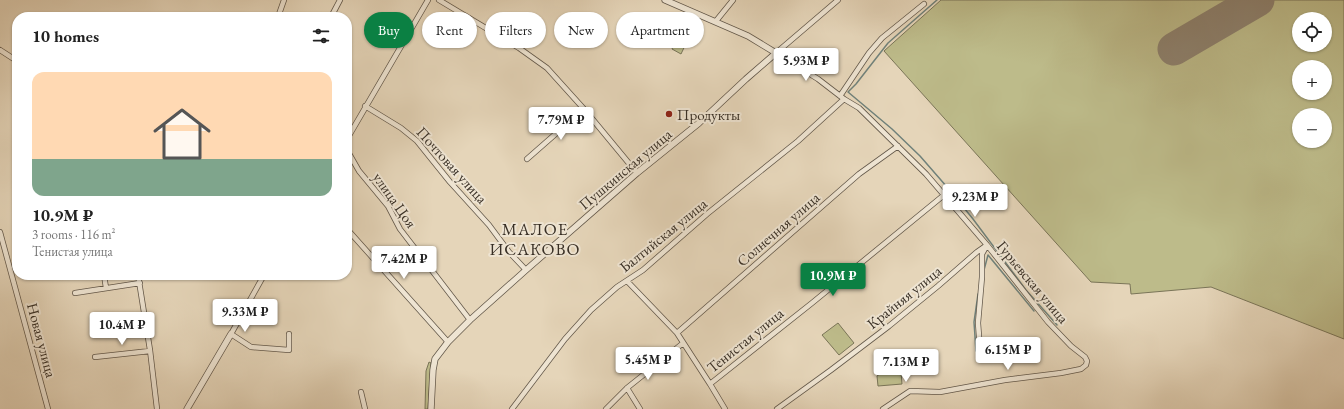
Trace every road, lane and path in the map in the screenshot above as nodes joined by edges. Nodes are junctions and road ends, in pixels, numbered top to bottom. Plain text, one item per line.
1 (284, 0) edge
2 (340, 0) edge
3 (428, 0) edge
4 (439, 0) edge
5 (665, 0) edge
6 (734, 0) edge
7 (838, 0) edge
8 (924, 4) dead end
9 (280, 12) edge
10 (334, 12) edge
11 (716, 22) junction
12 (0, 50) edge
13 (776, 53) junction
14 (12, 58) edge
15 (844, 98) junction
16 (365, 106) junction
17 (584, 109) junction
18 (352, 130) edge
19 (898, 146) junction
20 (352, 159) edge
21 (527, 159) dead end
22 (637, 173) junction
23 (944, 195) junction
24 (0, 232) edge
25 (352, 235) edge
26 (987, 245) junction
27 (526, 270) junction
28 (12, 276) edge
29 (13, 280) edge
30 (105, 280) edge
31 (139, 280) edge
32 (261, 280) edge
33 (627, 281) junction
34 (140, 283) junction
35 (106, 288) junction
36 (75, 293) dead end
37 (470, 320) junction
38 (677, 333) junction
39 (231, 334) junction
40 (289, 334) dead end
41 (448, 342) junction
42 (682, 344) junction
43 (980, 349) dead end
44 (150, 351) junction
45 (95, 357) dead end
46 (710, 384) junction
47 (627, 388) junction
48 (362, 392) dead end
49 (48, 409) edge
50 (157, 409) edge
51 (187, 409) edge
52 (365, 409) edge
53 (431, 409) edge
54 (512, 409) edge
55 (606, 409) edge
56 (640, 409) edge
57 (725, 409) edge
58 (777, 409) edge
59 (883, 409) edge

1 - 9 street
2 - 10 street
3 - 16 street
4 - 17 street
5 - 11 street, Гурьевская улица
6 - 11 street
7 - 13 street, Пушкинская улица
8 - 15 street, Балтийская улица
11 - 13 street, Гурьевская улица
12 - 14 street
13 - 15 street, Гурьевская улица
13 - 22 street, Пушкинская улица
15 - 19 street, Гурьевская улица
15 - 33 street, Балтийская улица
16 - 18 street
16 - 27 street, Почтовая улица
17 - 21 street
17 - 22 street
19 - 23 street, Гурьевская улица
19 - 38 street, Солнечная улица
20 - 37 street, улица Цоя
22 - 27 street, Пушкинская улица
23 - 26 street, Гурьевская улица
23 - 46 street, Тенистая улица
24 - 28 street, Новая улица
25 - 41 street
26 - 43 street
26 - 58 street, Крайняя улица
26 - 59 street, Гурьевская улица
27 - 37 street, Пушкинская улица
29 - 49 street, Новая улица
30 - 35 street
31 - 34 street
32 - 39 street
33 - 38 street
33 - 54 street, Балтийская улица
34 - 35 street
34 - 44 street
35 - 36 street
37 - 41 street, Пушкинская улица
38 - 42 street
39 - 40 street
39 - 51 street
41 - 53 street, Пушкинская улица
42 - 46 street
42 - 47 street
44 - 45 street
44 - 50 street
46 - 57 street
47 - 55 street
47 - 56 street
48 - 52 street

